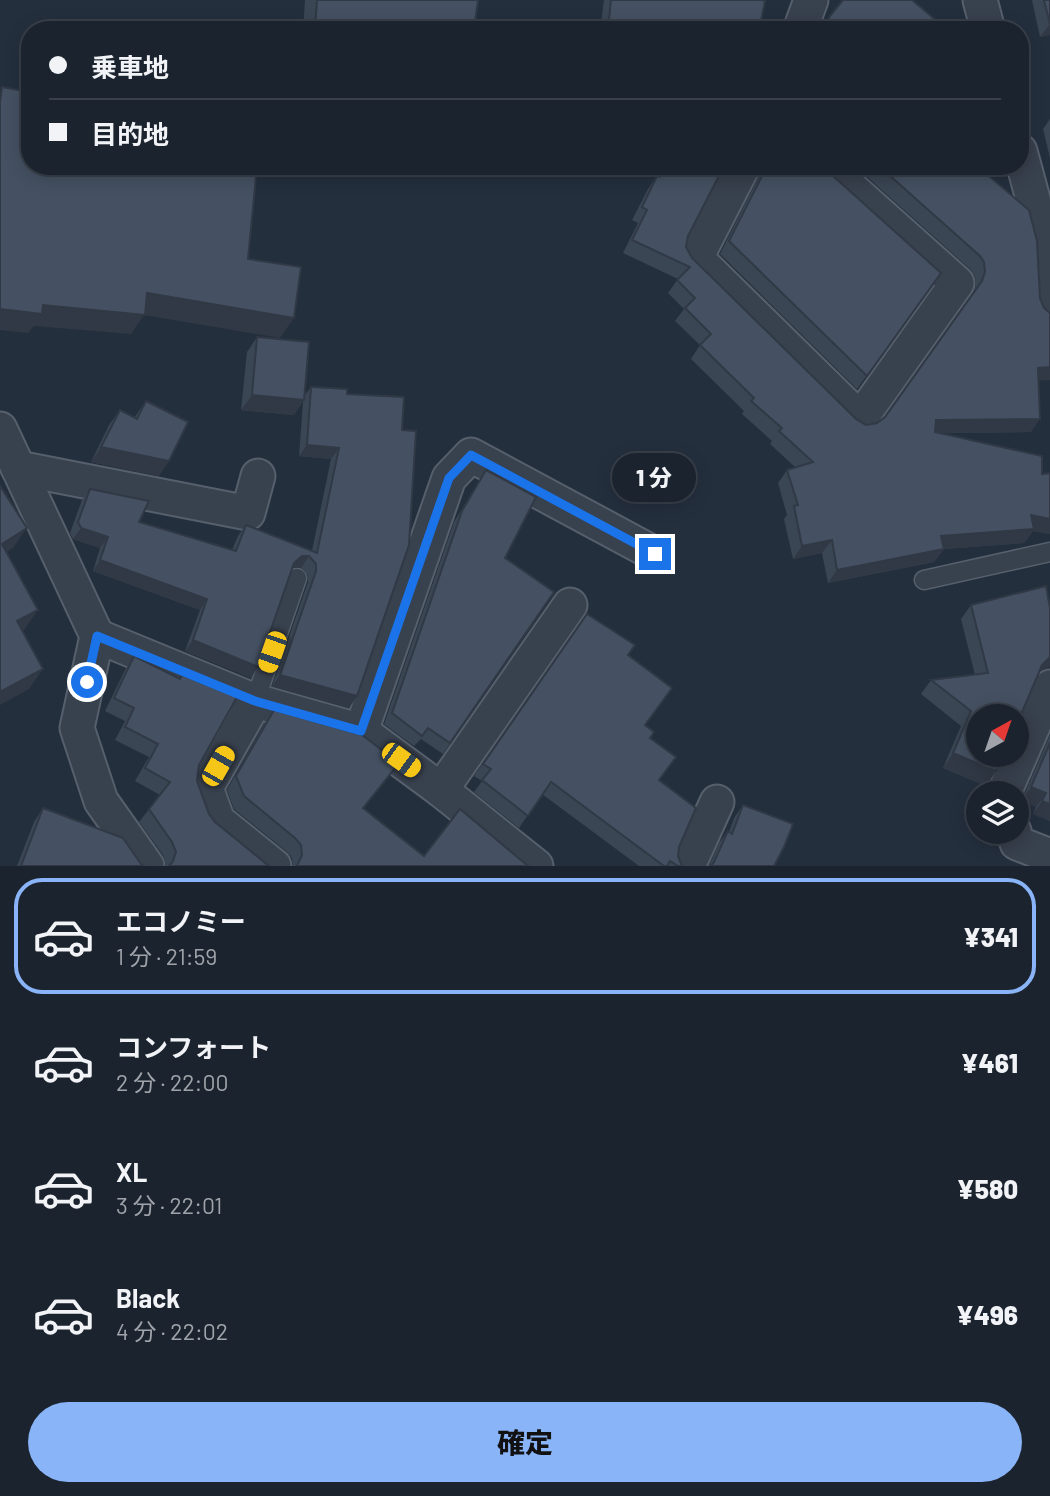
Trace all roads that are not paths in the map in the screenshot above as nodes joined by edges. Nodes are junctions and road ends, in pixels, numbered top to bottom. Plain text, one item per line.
1 (811, 0) edge
2 (980, 0) edge
3 (803, 21) edge
4 (986, 21) edge
5 (738, 175) edge
6 (836, 175) edge
7 (1026, 175) edge
8 (1050, 310) edge
9 (0, 429) edge
10 (18, 468) junction
11 (258, 476) dead end
12 (1050, 552) edge
13 (655, 554) dead end
14 (296, 578) edge
15 (924, 580) dead end
16 (570, 606) dead end
17 (97, 636) junction
18 (1050, 687) edge
19 (255, 701) junction
20 (361, 731) junction
21 (1009, 781) edge
22 (441, 790) junction
23 (717, 802) dead end
24 (1020, 844) edge
25 (1050, 856) edge
26 (147, 866) edge
27 (274, 866) edge
28 (536, 866) edge
29 (688, 866) edge

1 - 3 street
2 - 4 street
5 - 6 street
7 - 8 street
9 - 10 street
10 - 11 street
10 - 17 street
12 - 15 lane
13 - 20 street
14 - 19 lane
16 - 22 street
17 - 19 street
17 - 26 street
18 - 21 street
19 - 20 street
19 - 27 street
20 - 22 street
22 - 28 street
23 - 29 street
24 - 25 street

